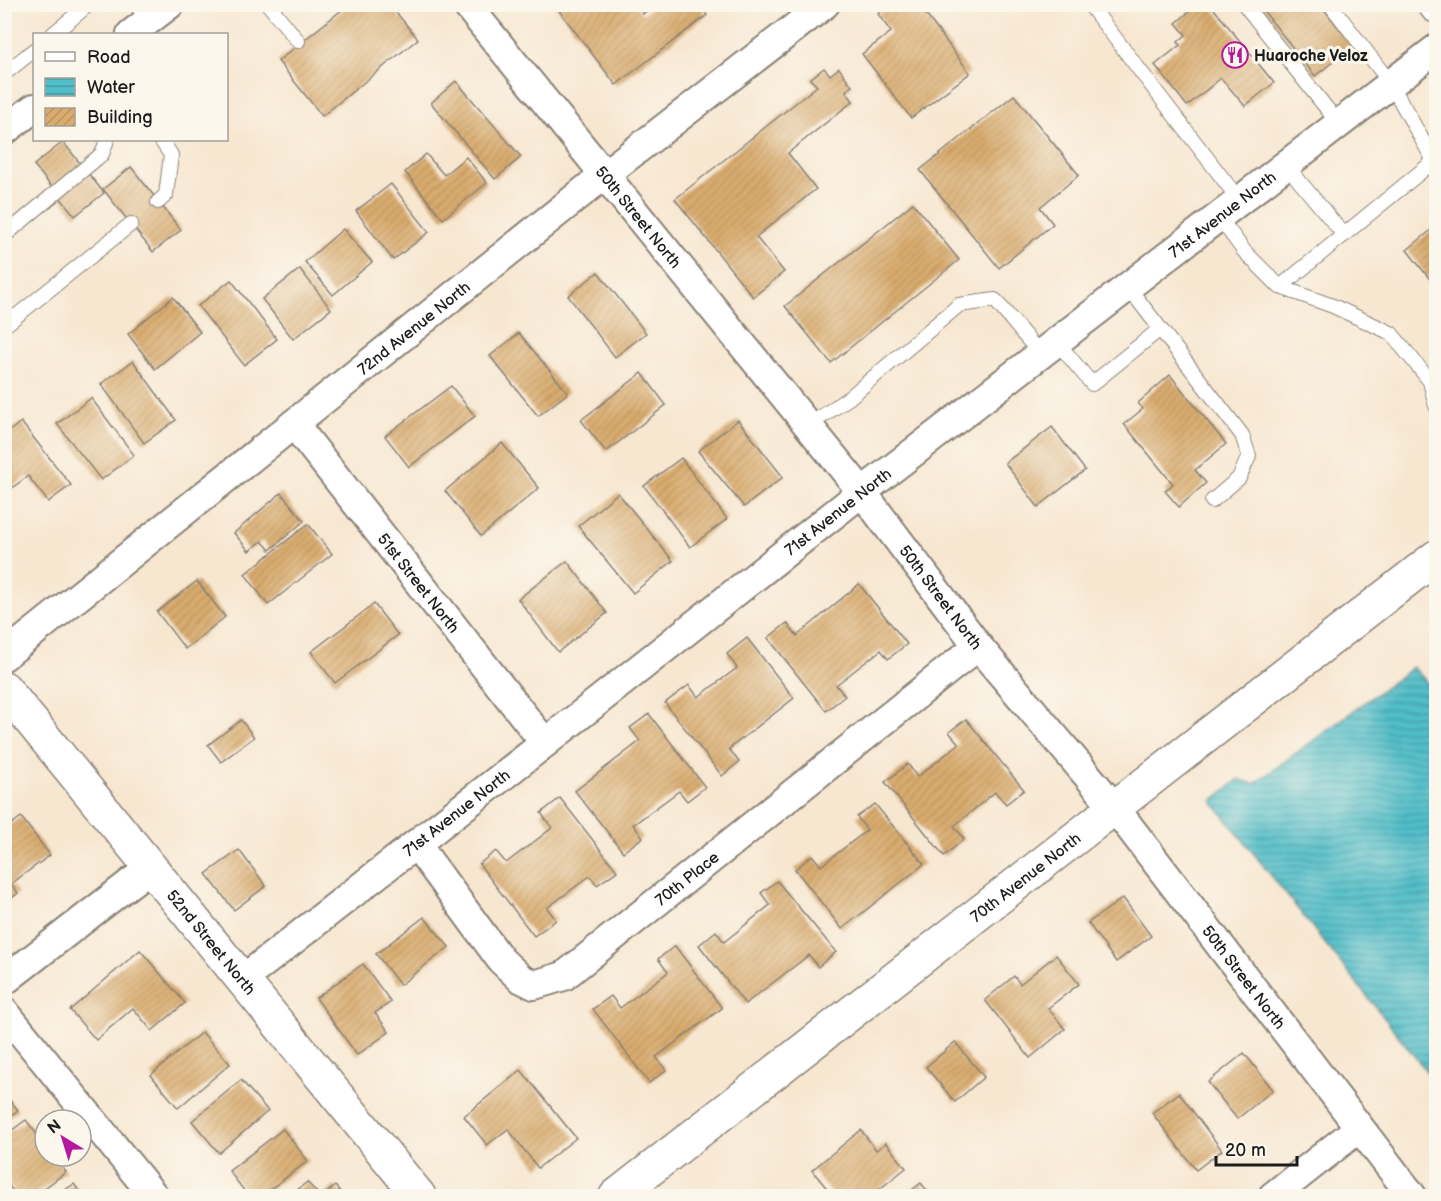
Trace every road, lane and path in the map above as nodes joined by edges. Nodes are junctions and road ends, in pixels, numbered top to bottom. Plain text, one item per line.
1 (89, 4) edge
2 (268, 4) edge
3 (466, 4) edge
4 (825, 4) edge
5 (1089, 4) edge
6 (1244, 4) edge
7 (1330, 4) edge
8 (54, 33) edge
9 (298, 41) dead end
10 (1437, 49) edge
11 (33, 51) edge
12 (4, 74) edge
13 (1391, 84) junction
14 (33, 109) edge
15 (7, 124) edge
16 (1339, 124) junction
17 (107, 141) edge
18 (162, 141) edge
19 (1436, 161) edge
20 (1286, 165) junction
21 (604, 175) junction
22 (158, 202) dead end
23 (1229, 209) junction
24 (131, 224) dead end
25 (1344, 235) junction
26 (4, 236) edge
27 (1128, 287) junction
28 (1280, 287) junction
29 (4, 326) edge
30 (1160, 329) junction
31 (1049, 348) junction
32 (1437, 406) edge
33 (294, 424) junction
34 (808, 426) junction
35 (862, 492) junction
36 (1212, 501) dead end
37 (1437, 557) edge
38 (978, 646) junction
39 (4, 656) edge
40 (4, 688) edge
41 (545, 743) junction
42 (1114, 807) junction
43 (416, 844) junction
44 (151, 867) junction
45 (242, 980) junction
46 (4, 981) edge
47 (4, 1011) edge
48 (1359, 1128) junction
49 (154, 1197) edge
50 (419, 1197) edge
51 (616, 1197) edge
52 (1273, 1197) edge
53 (1412, 1197) edge

1 - 8 lane
2 - 9 lane
3 - 21 street, 50th Street North
4 - 21 street, 72nd Avenue North
5 - 23 lane
6 - 16 lane
7 - 13 lane
10 - 13 street, 71st Avenue North
11 - 12 lane
13 - 16 street, 71st Avenue North
13 - 19 lane
14 - 15 street
16 - 20 street, 71st Avenue North
17 - 26 lane
18 - 22 lane
19 - 25 lane
20 - 23 street, 71st Avenue North
20 - 25 lane
21 - 33 street, 72nd Avenue North
21 - 34 street, 50th Street North
23 - 27 street, 71st Avenue North
23 - 28 lane
24 - 29 lane
25 - 28 lane
27 - 30 lane
27 - 31 street, 71st Avenue North
28 - 32 lane
30 - 31 lane
30 - 36 lane
31 - 34 lane
31 - 35 street, 71st Avenue North
33 - 39 street, 72nd Avenue North
33 - 41 street, 51st Street North
34 - 35 street, 50th Street North
35 - 38 street, 50th Street North
35 - 41 street, 71st Avenue North
37 - 42 street, 70th Avenue North
38 - 42 street, 50th Street North
38 - 43 street, 70th Place
40 - 44 street, 52nd Street North
41 - 43 street, 71st Avenue North
42 - 48 street, 50th Street North
42 - 51 street, 70th Avenue North
43 - 45 street, 71st Avenue North
44 - 45 street, 52nd Street North
44 - 46 street
45 - 50 street, 52nd Street North
47 - 49 street
48 - 52 street
48 - 53 street, 50th Street North

